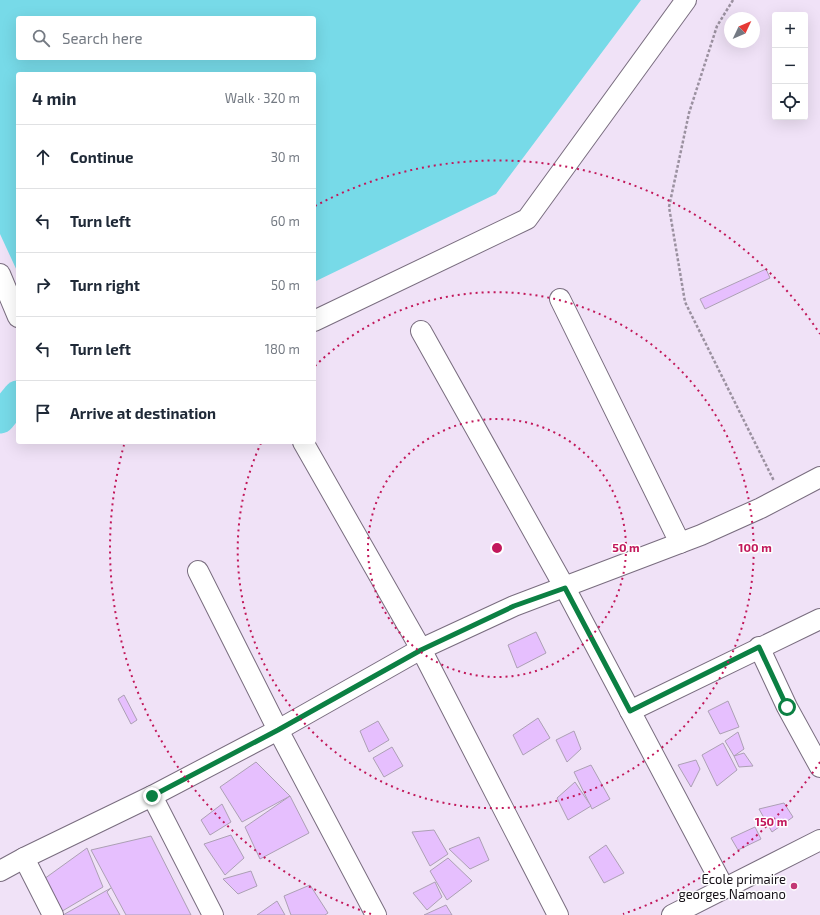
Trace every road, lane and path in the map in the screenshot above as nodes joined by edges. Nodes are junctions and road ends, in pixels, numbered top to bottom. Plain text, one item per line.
1 (686, 0) edge
2 (733, 0) edge
3 (0, 274) edge
4 (560, 299) dead end
5 (16, 312) edge
6 (316, 319) edge
7 (421, 331) dead end
8 (304, 444) edge
9 (820, 477) edge
10 (782, 497) junction
11 (680, 543) junction
12 (198, 571) dead end
13 (565, 588) junction
14 (820, 619) edge
15 (759, 647) junction
16 (421, 650) junction
17 (630, 711) junction
18 (278, 730) junction
19 (820, 767) edge
20 (152, 796) junction
21 (820, 840) edge
22 (24, 858) junction
23 (0, 871) edge
24 (724, 888) junction
25 (53, 915) edge
26 (213, 915) edge
27 (376, 915) edge
28 (558, 915) edge
29 (672, 915) edge

1 - 6 street
2 - 10 path
3 - 5 street
4 - 11 street
7 - 13 street
8 - 16 street
9 - 10 street
10 - 11 street
11 - 13 street
12 - 18 street
13 - 16 street
13 - 17 street
14 - 15 street
15 - 17 street
15 - 19 street
16 - 18 street
16 - 28 street
17 - 24 street
18 - 20 street
18 - 27 street
20 - 22 street
20 - 26 street
21 - 24 street
22 - 23 street
22 - 25 street
24 - 29 street

